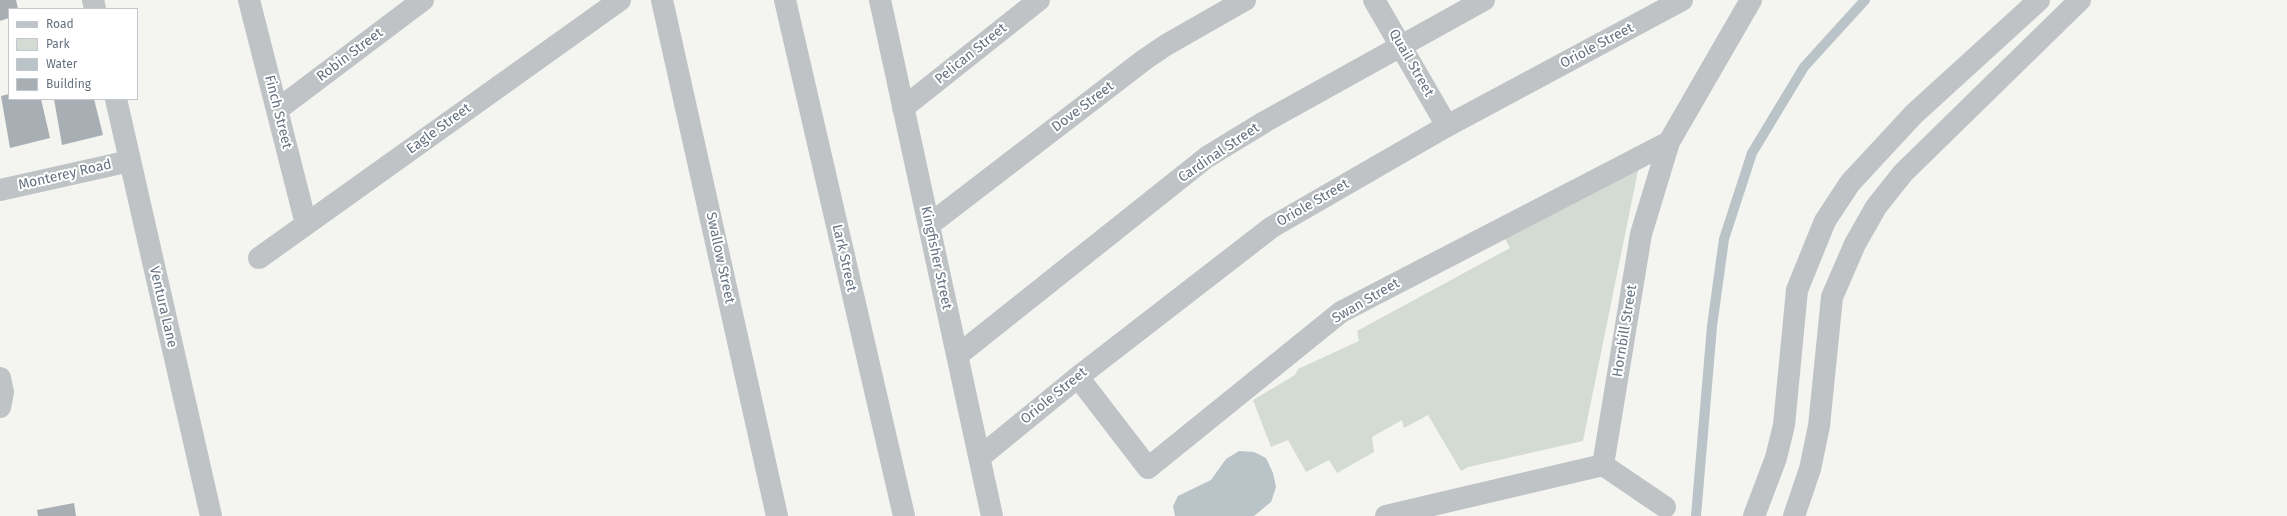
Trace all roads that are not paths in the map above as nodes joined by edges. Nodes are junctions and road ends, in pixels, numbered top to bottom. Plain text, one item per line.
1 (249, 0) edge
2 (423, 0) edge
3 (620, 0) edge
4 (662, 0) edge
5 (785, 0) edge
6 (880, 0) edge
7 (1038, 0) edge
8 (1245, 0) edge
9 (1374, 0) edge
10 (1484, 0) edge
11 (1682, 0) edge
12 (1751, 0) edge
13 (2039, 0) edge
14 (2080, 0) edge
15 (1402, 46) junction
16 (116, 100) edge
17 (903, 108) junction
18 (277, 110) junction
19 (1447, 126) junction
20 (1669, 142) junction
21 (130, 161) junction
22 (0, 190) edge
23 (306, 224) junction
24 (929, 225) junction
25 (259, 258) dead end
26 (958, 355) junction
27 (1078, 377) junction
28 (0, 378) edge
29 (0, 407) edge
30 (980, 457) junction
31 (1603, 465) junction
32 (1665, 507) dead end
33 (211, 516) edge
34 (777, 516) edge
35 (904, 516) edge
36 (992, 516) edge
37 (1386, 516) edge
38 (1754, 516) edge
39 (1794, 516) edge

1 - 18 street, Finch Street
2 - 18 street, Robin Street
3 - 23 street, Eagle Street
4 - 34 street, Swallow Street
5 - 35 street, Lark Street
6 - 17 street, Kingfisher Street
7 - 17 street, Pelican Street
8 - 24 street, Dove Street
9 - 15 street, Quail Street
10 - 15 street, Cardinal Street
11 - 19 street, Oriole Street
12 - 20 street, Hornbill Street
13 - 38 street
14 - 39 street
15 - 19 street, Quail Street
15 - 26 street, Cardinal Street
16 - 21 street, Ventura Lane
17 - 24 street, Kingfisher Street
18 - 23 street, Finch Street
19 - 27 street, Oriole Street
20 - 27 street, Swan Street
20 - 31 street, Hornbill Street
21 - 22 street, Monterey Road
21 - 33 street, Ventura Lane
23 - 25 street, Eagle Street
24 - 26 street, Kingfisher Street
26 - 30 street, Kingfisher Street
27 - 30 street, Oriole Street
28 - 29 street
30 - 36 street, Kingfisher Street
31 - 32 street
31 - 37 street

